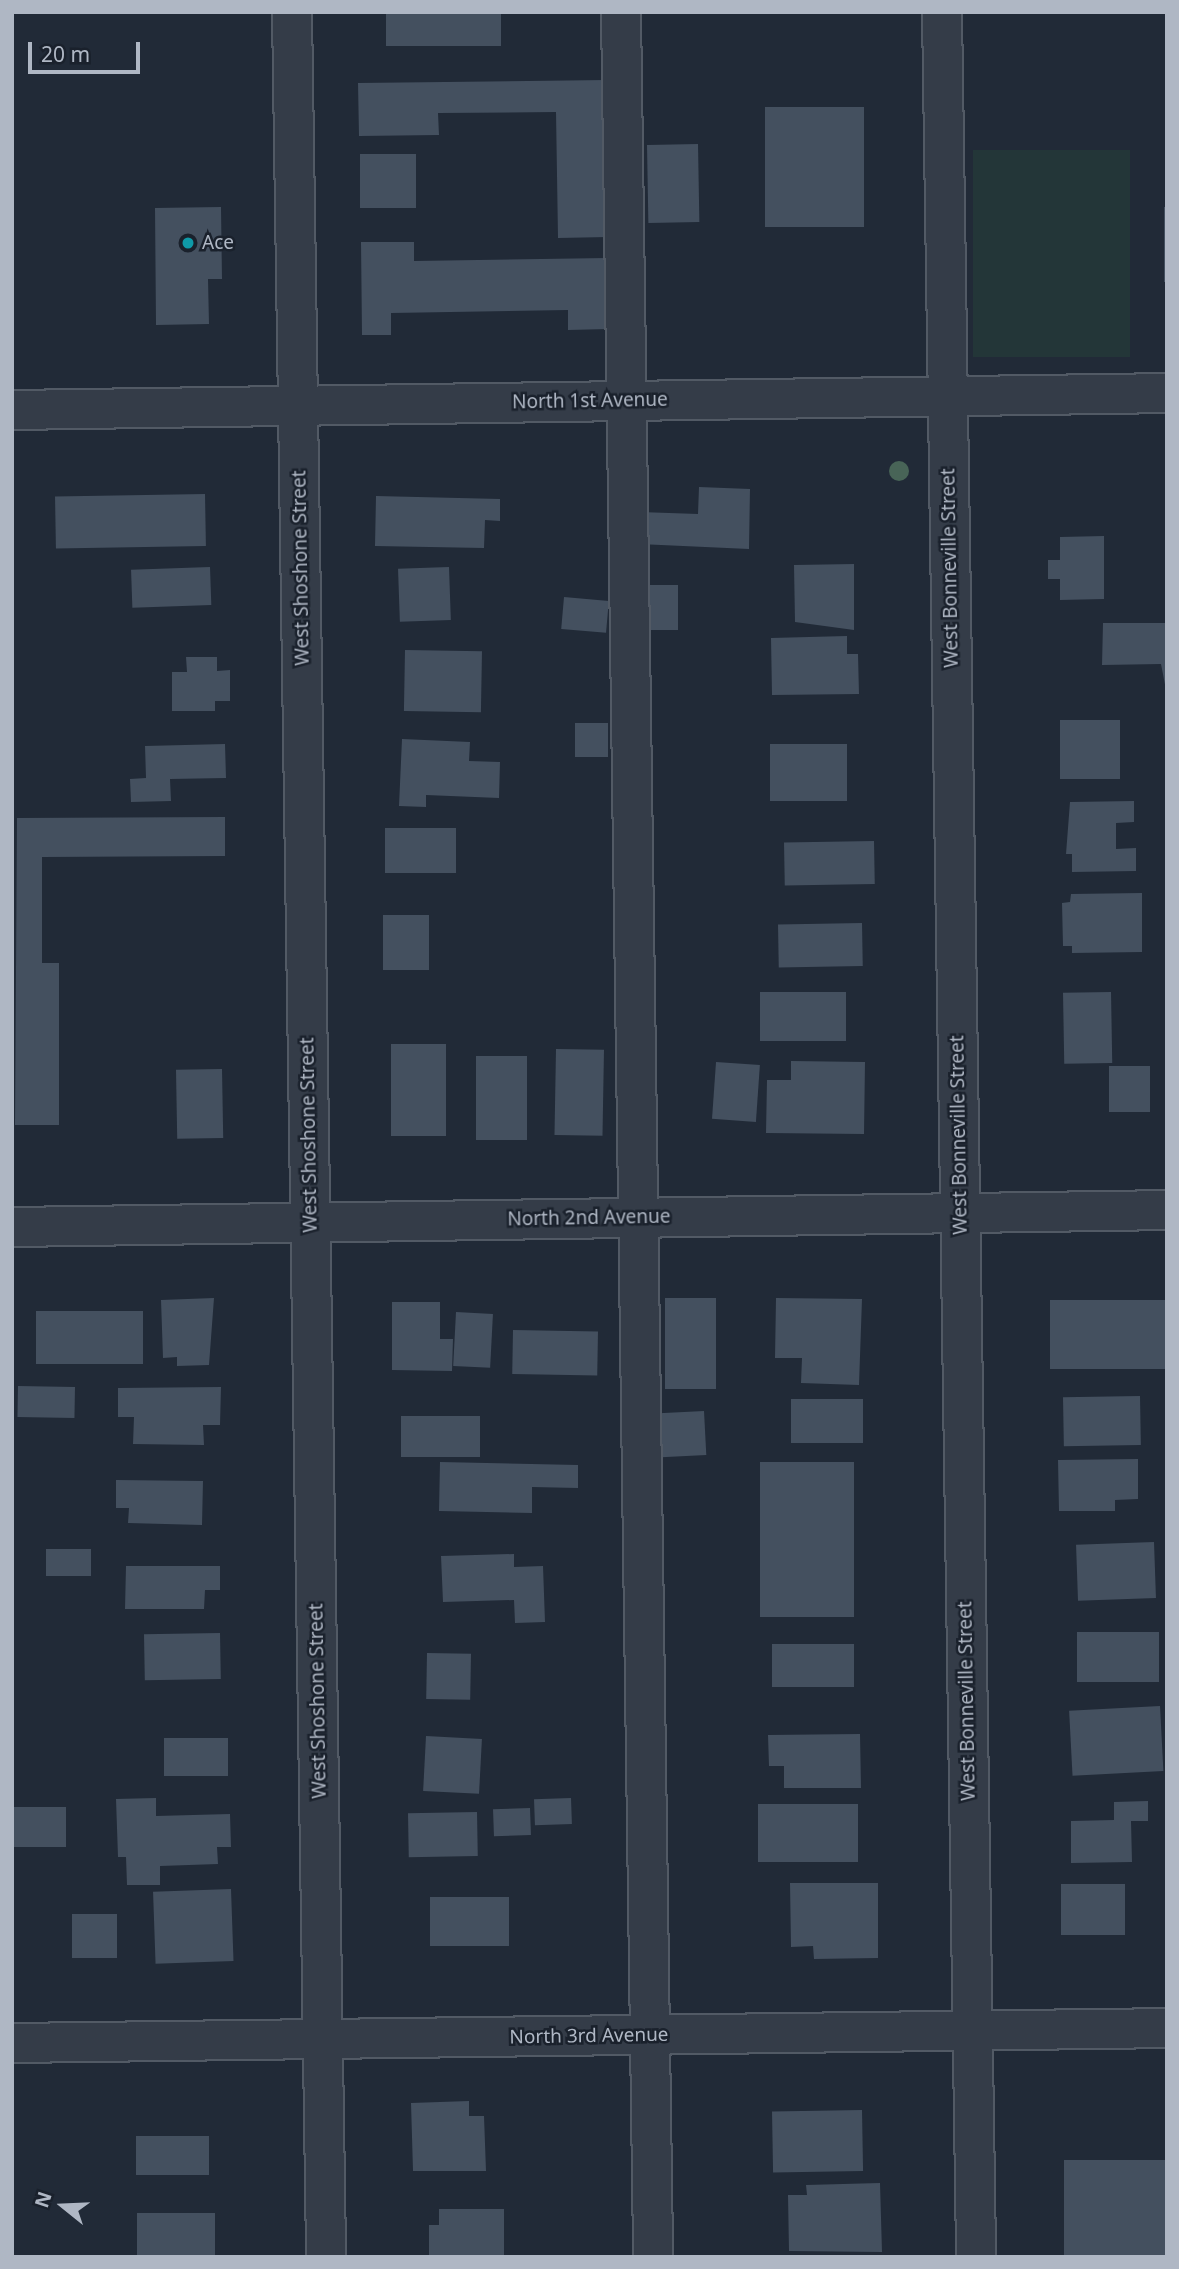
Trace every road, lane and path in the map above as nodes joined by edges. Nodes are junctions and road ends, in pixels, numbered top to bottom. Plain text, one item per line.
1 (292, 12) edge
2 (621, 12) edge
3 (942, 12) edge
4 (1167, 393) edge
5 (947, 396) junction
6 (630, 401) junction
7 (298, 405) junction
8 (12, 410) edge
9 (1167, 1209) edge
10 (960, 1213) junction
11 (639, 1217) junction
12 (310, 1223) junction
13 (12, 1227) edge
14 (1167, 2028) edge
15 (972, 2031) junction
16 (651, 2035) junction
17 (323, 2039) junction
18 (12, 2043) edge
19 (326, 2257) edge
20 (653, 2257) edge
21 (976, 2257) edge

1 - 7 street, West Shoshone Street
2 - 6 street
3 - 5 street, West Bonneville Street
4 - 5 street, North 1st Avenue
5 - 6 street, North 1st Avenue
5 - 10 street, West Bonneville Street
6 - 7 street, North 1st Avenue
6 - 11 street
7 - 8 street, North 1st Avenue
7 - 12 street, West Shoshone Street
9 - 10 street, North 2nd Avenue
10 - 11 street, North 2nd Avenue
10 - 15 street, West Bonneville Street
11 - 12 street, North 2nd Avenue
11 - 16 street
12 - 13 street, North 2nd Avenue
12 - 17 street, West Shoshone Street
14 - 15 street, North 3rd Avenue
15 - 16 street, North 3rd Avenue
15 - 21 street, West Bonneville Street
16 - 17 street, North 3rd Avenue
16 - 20 street
17 - 18 street, North 3rd Avenue
17 - 19 street, West Shoshone Street

